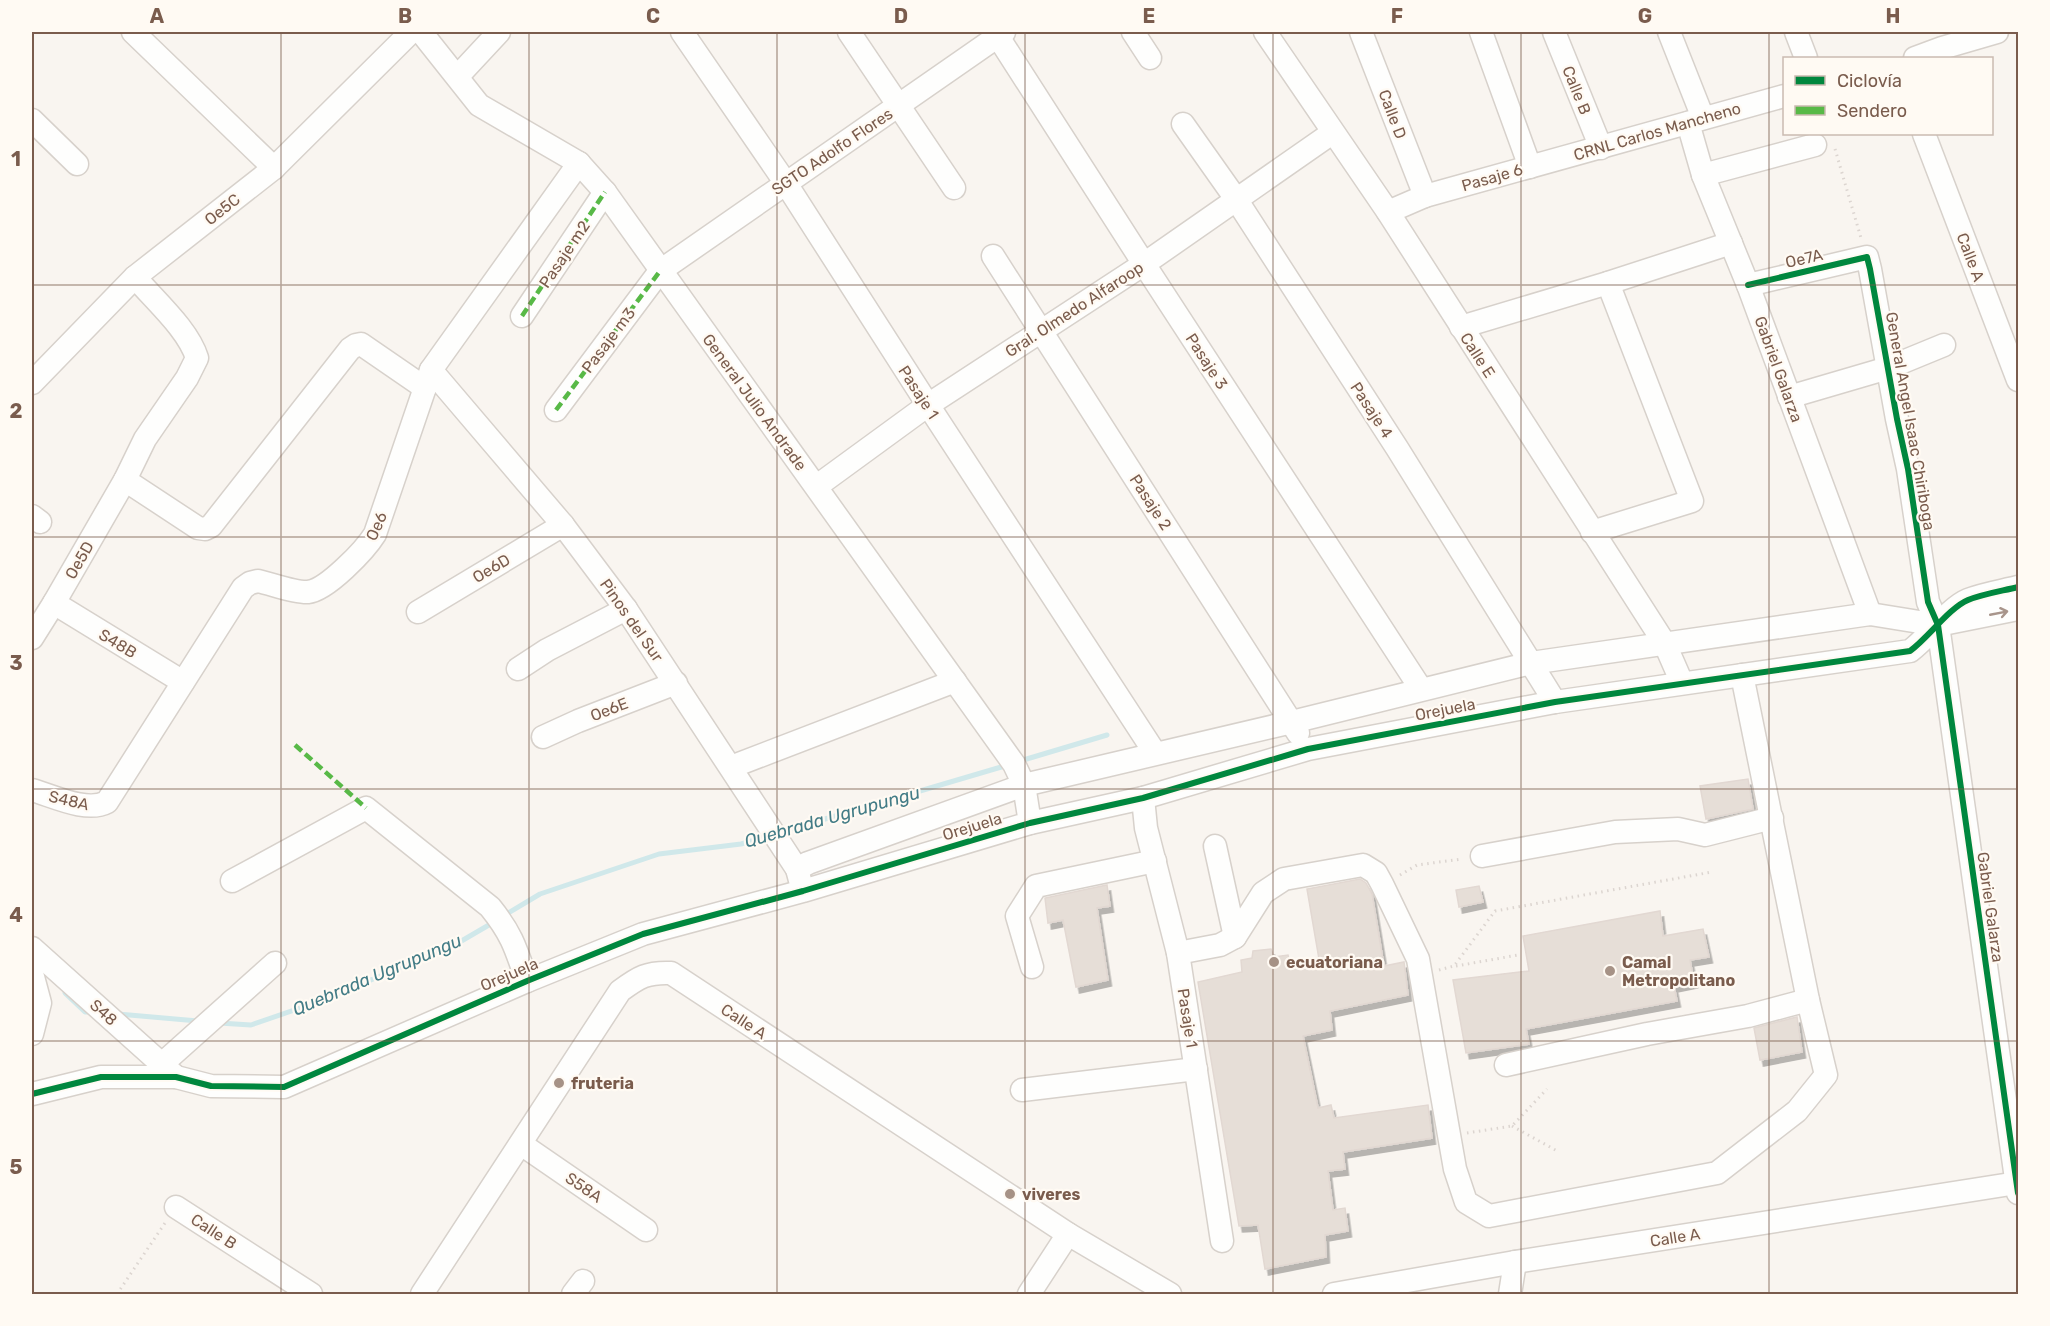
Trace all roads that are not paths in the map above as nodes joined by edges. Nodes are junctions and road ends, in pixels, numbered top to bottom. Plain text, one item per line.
1 (133, 32) edge
2 (411, 32) edge
3 (421, 32) edge
4 (499, 32) edge
5 (682, 32) edge
6 (849, 32) edge
7 (1133, 32) edge
8 (1265, 32) edge
9 (1361, 32) edge
10 (1481, 32) edge
11 (1554, 32) edge
12 (1669, 32) edge
13 (1796, 32) edge
14 (1997, 32) edge
15 (999, 33) edge
16 (1939, 40) edge
17 (1806, 57) edge
18 (1916, 57) edge
19 (1150, 58) dead end
20 (458, 76) junction
21 (1783, 97) edge
22 (899, 105) junction
23 (32, 120) edge
24 (1696, 120) junction
25 (1183, 124) dead end
26 (1332, 133) junction
27 (1924, 135) edge
28 (1824, 145) road end
29 (1601, 148) junction
30 (579, 163) junction
31 (77, 164) dead end
32 (1530, 167) junction
33 (274, 168) junction
34 (1703, 175) junction
35 (786, 182) junction
36 (954, 188) dead end
37 (605, 192) junction
38 (1425, 196) junction
39 (1236, 199) junction
40 (1388, 212) junction
41 (1731, 243) junction
42 (993, 256) dead end
43 (1867, 257) joint
44 (1144, 264) junction
45 (660, 271) junction
46 (135, 278) junction
47 (1608, 283) junction
48 (1748, 285) junction
49 (522, 316) dead end
50 (1461, 327) junction
51 (1041, 331) junction
52 (1944, 345) dead end
53 (1888, 368) junction
54 (428, 379) junction
55 (2019, 380) edge
56 (32, 383) edge
57 (1789, 397) junction
58 (928, 405) junction
59 (556, 410) dead end
60 (124, 480) junction
61 (817, 486) junction
62 (563, 525) junction
63 (1592, 532) junction
64 (2019, 587) edge
65 (54, 603) junction
66 (626, 609) junction
67 (2019, 609) edge
68 (418, 612) dead end
69 (1870, 614) junction
70 (1938, 625) junction
71 (32, 638) edge
72 (1665, 644) junction
73 (1531, 663) junction
74 (518, 669) dead end
75 (1742, 675) junction
76 (955, 681) junction
77 (183, 682) junction
78 (676, 682) junction
79 (1682, 683) junction
80 (1421, 689) junction
81 (1555, 702) junction
82 (1292, 722) junction
83 (543, 737) dead end
84 (1308, 749) junction
85 (1155, 753) junction
86 (730, 767) junction
87 (1024, 785) junction
88 (32, 790) edge
89 (1143, 798) junction
90 (107, 802) joint
91 (1772, 818) junction
92 (1030, 823) junction
93 (1215, 846) dead end
94 (1482, 856) road end
95 (1155, 861) junction
96 (797, 869) junction
97 (232, 881) dead end
98 (803, 891) junction
99 (1235, 937) junction
100 (32, 948) edge
101 (1178, 953) junction
102 (274, 963) dead end
103 (1032, 967) dead end
104 (32, 973) edge
105 (527, 981) junction
106 (1808, 1000) junction
107 (32, 1034) edge
108 (1506, 1065) dead end
109 (1196, 1069) junction
110 (169, 1070) junction
111 (1022, 1090) dead end
112 (32, 1094) edge
113 (521, 1144) junction
114 (2018, 1188) edge
115 (176, 1207) road end
116 (646, 1230) dead end
117 (1068, 1234) junction
118 (1222, 1241) dead end
119 (1515, 1262) junction
120 (311, 1294) edge
121 (422, 1294) edge
122 (1029, 1294) edge
123 (1168, 1294) edge
124 (1334, 1294) edge
125 (1510, 1294) edge

1 - 33 street
2 - 33 street, Oe5C
3 - 20 street, General Julio Andrade
4 - 20 street
5 - 35 street, Pasaje 1
6 - 22 street
7 - 19 street
8 - 26 street, Calle E
9 - 38 street, Calle D
10 - 32 street, Pasaje 6
11 - 29 street, Calle B
12 - 24 street, Gabriel Galarza
13 - 17 street
14 - 16 street
15 - 22 street, SGTO Adolfo Flores
15 - 44 street, Pasaje 3
16 - 18 street
20 - 30 street, General Julio Andrade
21 - 24 street, CRNL Carlos Mancheno
22 - 35 street, SGTO Adolfo Flores
22 - 36 street
23 - 31 street
24 - 29 street, CRNL Carlos Mancheno
24 - 34 street, Gabriel Galarza
25 - 39 street, Pasaje 4
26 - 39 street, Gral. Olmedo Alfaroop
26 - 40 street, Calle E
27 - 55 street, Calle A
28 - 34 street
29 - 32 street, CRNL Carlos Mancheno
30 - 37 street, General Julio Andrade
30 - 54 street, Oe6
32 - 38 street, Pasaje 6
33 - 46 street, Oe5C
34 - 41 street, Gabriel Galarza
35 - 45 street, SGTO Adolfo Flores
35 - 58 street, Pasaje 1
37 - 45 street, General Julio Andrade
37 - 49 street, Pasaje m2
38 - 40 street, Pasaje 6
39 - 44 street, Gral. Olmedo Alfaroop
39 - 73 street, Pasaje 4
40 - 50 street, Calle E
41 - 47 street
41 - 48 street, Gabriel Galarza
42 - 51 street, Pasaje 2
43 - 48 street, Oe7A
43 - 53 street, General Angel Isaac Chiriboga
44 - 51 street, Gral. Olmedo Alfaroop
44 - 80 street, Pasaje 3
45 - 59 street, Pasaje m3
45 - 61 street, General Julio Andrade
46 - 56 street, Oe5C
46 - 60 street, Oe5D
47 - 50 street
47 - 63 street
48 - 57 street, Gabriel Galarza
50 - 63 street, Calle E
51 - 58 street, Gral. Olmedo Alfaroop
51 - 82 street, Pasaje 2
52 - 53 street
53 - 57 street
53 - 70 street, General Angel Isaac Chiriboga
54 - 60 street, Pinos del Sur
54 - 62 street, Pinos del Sur
54 - 77 street, Oe6
57 - 69 street, Gabriel Galarza
58 - 61 street, Gral. Olmedo Alfaroop
58 - 85 street, Pasaje 1
60 - 65 street, Oe5D
61 - 76 street, General Julio Andrade
62 - 66 street, Pinos del Sur
62 - 68 street, Oe6D
63 - 72 street, Calle E
64 - 70 street, Orejuela
65 - 71 street, Oe5D
65 - 77 street, S48B
66 - 74 street
66 - 78 street, Pinos del Sur
70 -> 67 street
69 - 70 street
69 - 72 street
70 - 75 street, Orejuela
70 - 114 street, Gabriel Galarza
72 - 73 street
72 - 79 street, Calle E
73 - 80 street
73 - 81 street, Pasaje 4
75 - 79 street, Orejuela
75 - 91 street
76 - 86 street
76 - 87 street, General Julio Andrade
77 - 90 street, Oe6
78 - 83 street, Oe6E
78 - 86 street, Pinos del Sur
79 - 81 street, Orejuela
80 - 82 street
81 - 84 street, Orejuela
82 - 84 street, Pasaje 2
82 - 85 street
84 - 89 street, Orejuela
85 - 87 street
86 - 96 street, Pinos del Sur
87 - 92 street, General Julio Andrade
87 - 96 street
88 - 90 street, S48A
89 - 92 street, Orejuela
89 - 95 street, Pasaje 1
91 - 94 street
91 - 106 street
92 - 98 street, Orejuela
93 - 99 street
95 - 101 street, Pasaje 1
95 - 103 street
96 - 98 street, Pinos del Sur
97 - 105 street
98 - 105 street, Orejuela
99 - 101 street
99 - 106 street
100 - 110 street, S48
101 - 109 street, Pasaje 1
102 - 110 street
104 - 107 street
105 - 110 street, Orejuela
106 - 108 street
109 - 111 street
109 - 118 street, Pasaje 1
110 - 112 street, Orejuela
113 - 116 street, S58A
113 - 117 street, Calle A
113 - 121 street, Calle A
114 - 119 street, Calle A
115 - 120 street, Calle B
117 - 122 street
117 - 123 street, Calle A
119 - 124 street, Calle A
119 - 125 street

